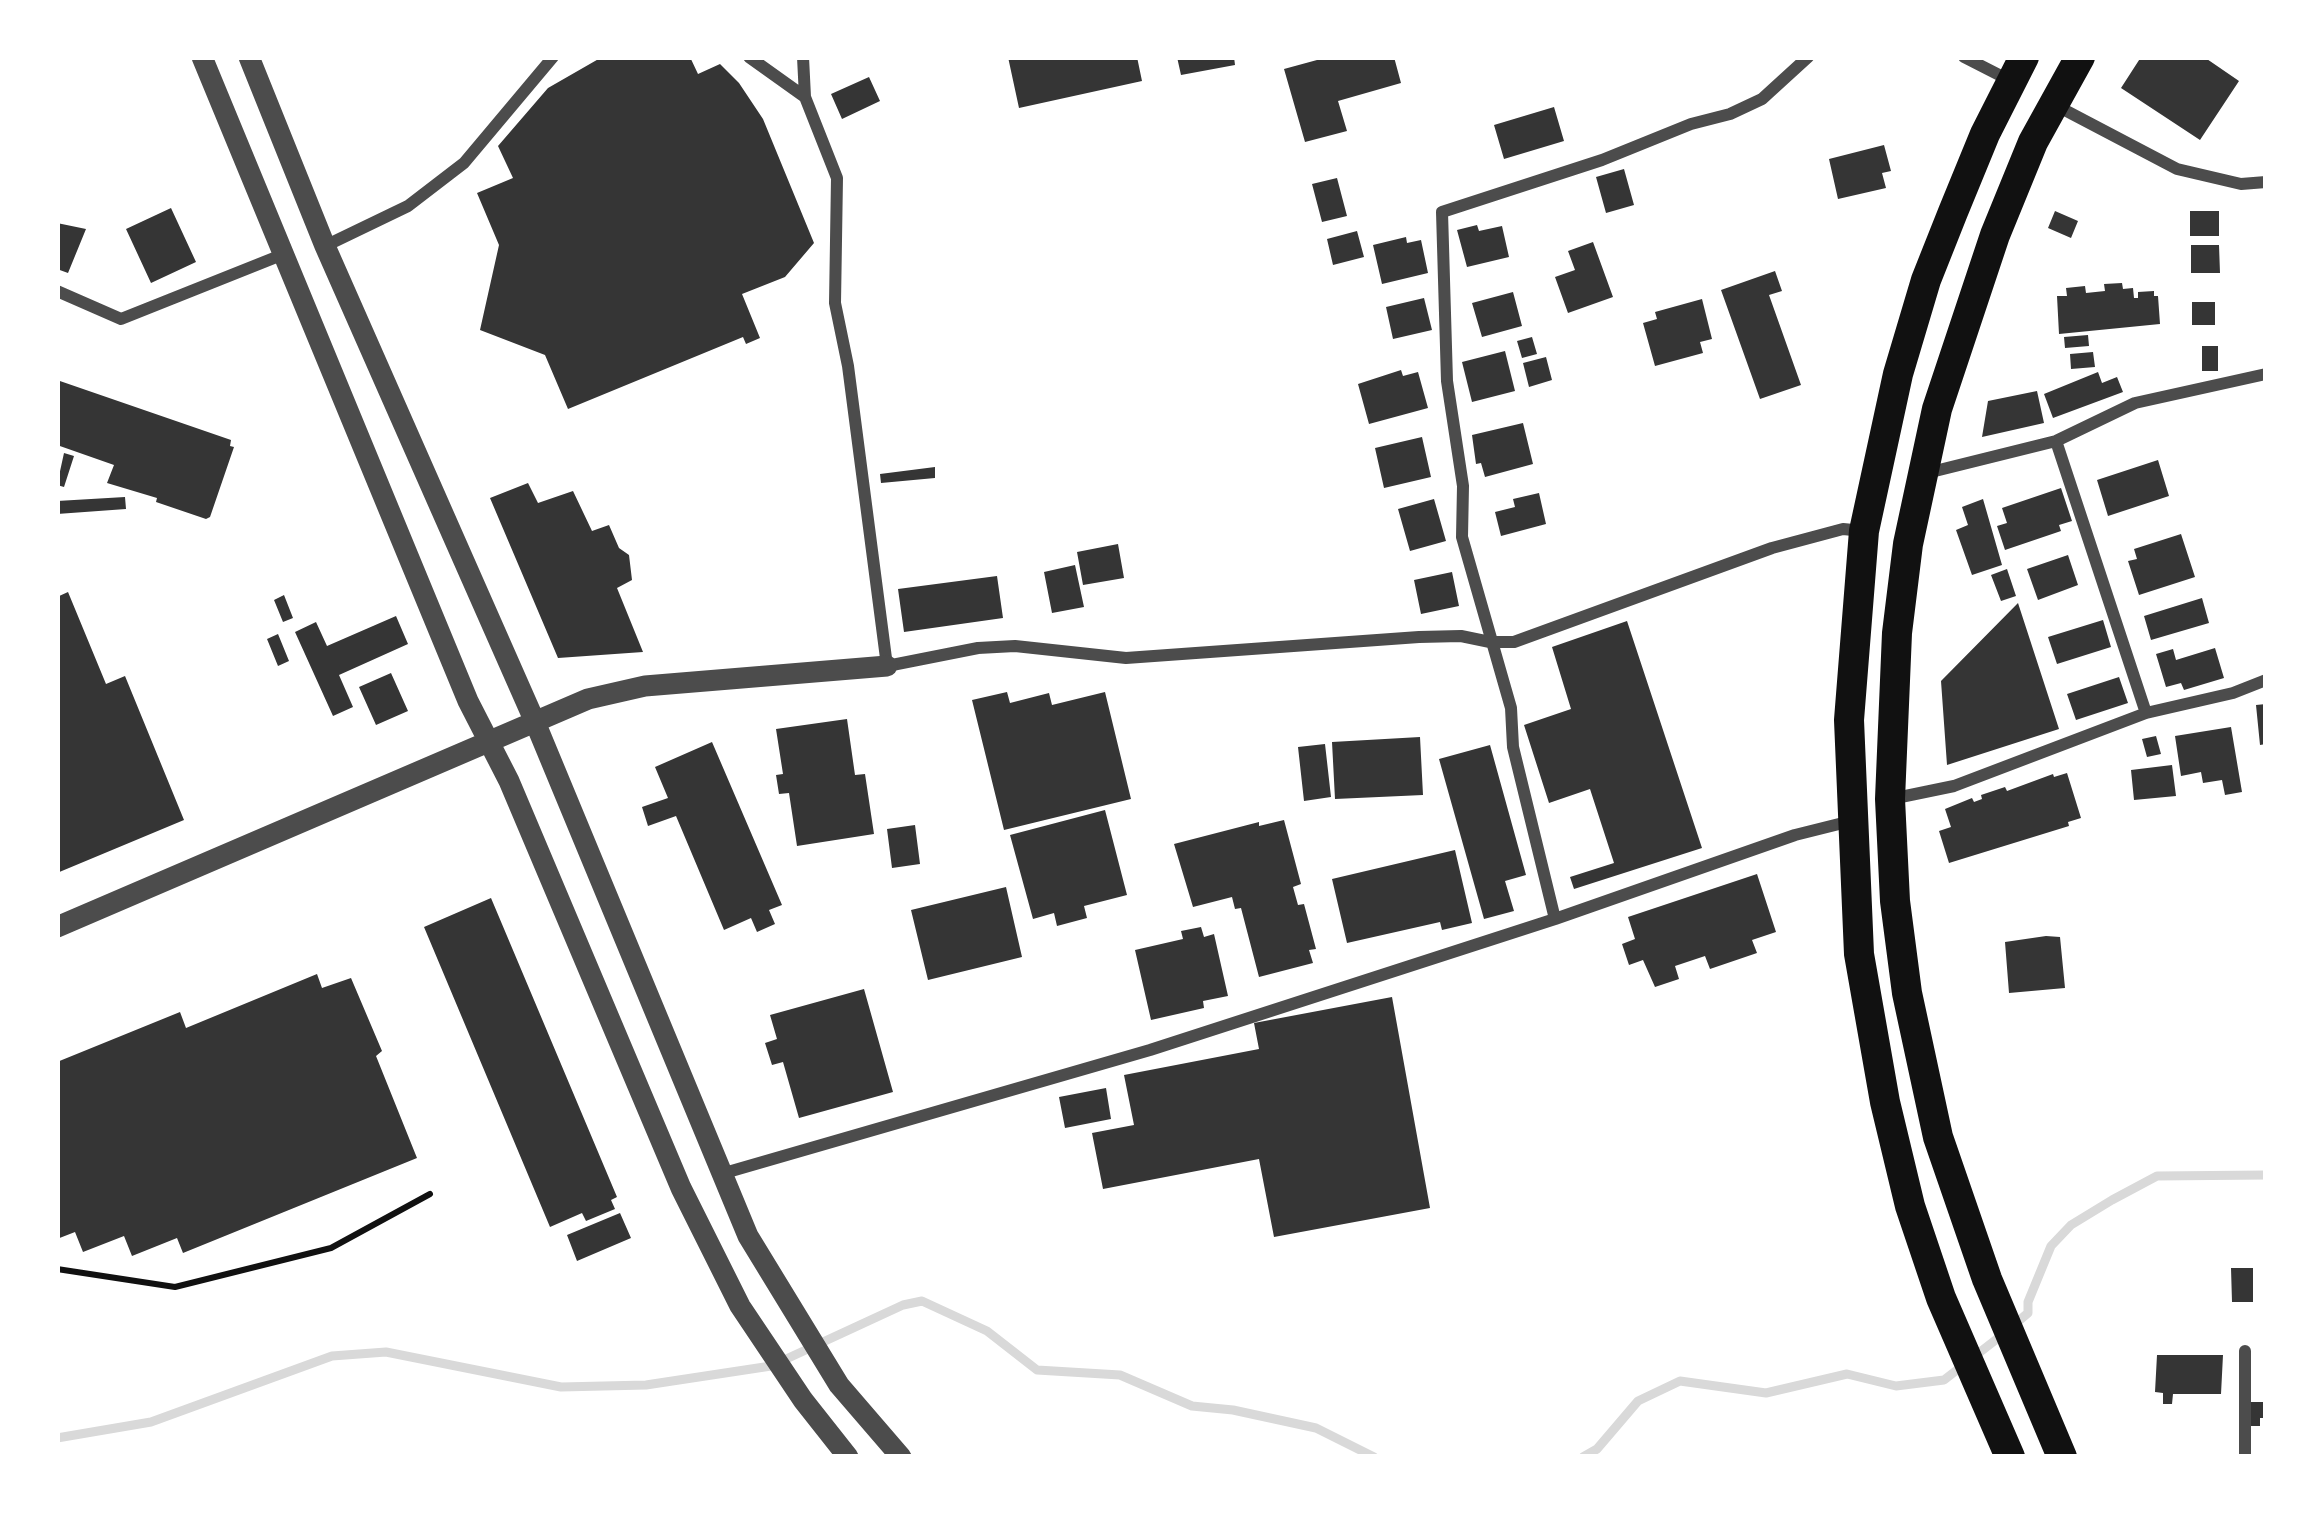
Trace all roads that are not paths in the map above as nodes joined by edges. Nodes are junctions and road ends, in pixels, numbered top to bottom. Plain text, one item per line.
1 (202, 57) edge
2 (249, 57) edge
3 (553, 57) edge
4 (749, 57) edge
5 (802, 57) edge
6 (1808, 57) edge
7 (1964, 57) edge
8 (2080, 57) edge
9 (2017, 69) edge
10 (805, 97) junction
11 (2054, 104) junction
12 (2266, 182) edge
13 (326, 246) junction
14 (285, 253) junction
15 (57, 291) edge
16 (2266, 374) edge
17 (2056, 441) junction
18 (1923, 474) junction
19 (1864, 531) junction
20 (1490, 642) junction
21 (887, 666) junction
22 (2266, 680) edge
23 (2146, 713) junction
24 (535, 722) junction
25 (489, 743) junction
26 (1890, 799) junction
27 (1851, 821) junction
28 (1555, 919) junction
29 (57, 927) edge
30 (719, 1174) junction
31 (2245, 1351) dead end
32 (2004, 1444) edge
33 (848, 1457) edge
34 (901, 1457) edge
35 (2062, 1457) edge
36 (2245, 1457) edge

1 - 14 street
2 - 13 street
3 - 13 street
4 - 10 street
5 - 10 street
6 - 20 street
7 - 9 street
8 - 11 highway
9 - 19 highway
10 - 21 street
11 - 12 street
11 - 18 highway
13 - 24 street
14 - 15 street
14 - 25 street
16 - 17 street
17 - 18 street
17 - 23 street
18 - 26 highway
19 - 20 street
19 - 27 highway
20 - 21 street
20 - 28 street
21 - 24 street
22 - 23 street
23 - 26 street
24 - 25 street
24 - 30 street
25 - 29 street
25 - 33 street
26 - 35 highway
27 - 28 street
27 - 32 highway
28 - 30 street
30 - 34 street
31 - 36 street

